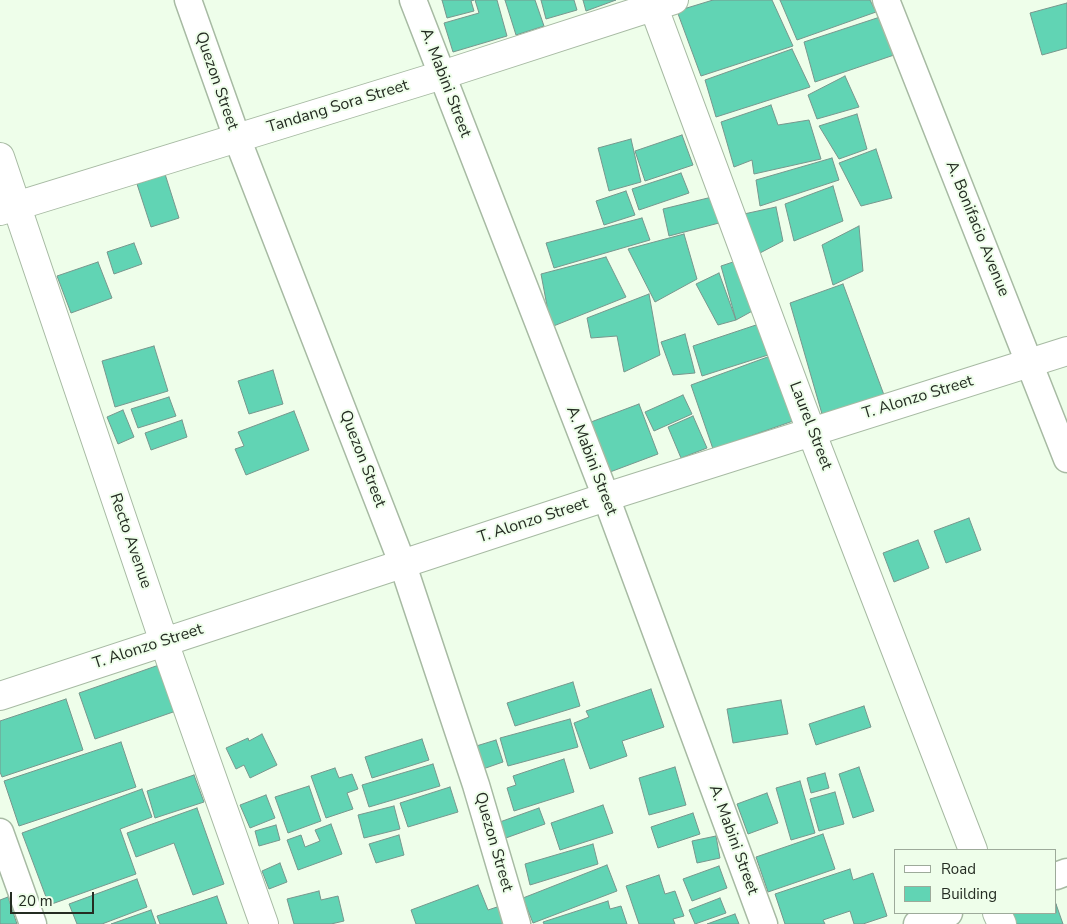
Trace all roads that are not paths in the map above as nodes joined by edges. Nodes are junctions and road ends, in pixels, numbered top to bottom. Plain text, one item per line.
1 (188, 0) edge
2 (413, 0) edge
3 (886, 0) edge
4 (660, 2) edge
5 (442, 75) junction
6 (237, 138) junction
7 (0, 157) edge
8 (8, 208) edge
9 (1067, 351) edge
10 (1030, 363) junction
11 (812, 431) junction
12 (1067, 459) edge
13 (606, 497) junction
14 (403, 565) junction
15 (164, 642) junction
16 (0, 696) edge
17 (0, 832) edge
18 (973, 849) edge
19 (946, 914) edge
20 (33, 924) edge
21 (264, 924) edge
22 (517, 924) edge
23 (764, 924) edge
24 (917, 924) edge

1 - 6 street, Quezon Street
2 - 5 street, A. Mabini Street
3 - 10 street, A. Bonifacio Avenue
4 - 5 street, Tandang Sora Street
4 - 11 street, Laurel Street
5 - 6 street, Tandang Sora Street
5 - 13 street, A. Mabini Street
6 - 8 street, Tandang Sora Street
6 - 14 street, Quezon Street
7 - 8 street, Recto Avenue
8 - 15 street, Recto Avenue
9 - 10 street, T. Alonzo Street
10 - 11 street, T. Alonzo Street
10 - 12 street, A. Bonifacio Avenue
11 - 13 street, T. Alonzo Street
11 - 18 street, Laurel Street
13 - 14 street, T. Alonzo Street
13 - 23 street, A. Mabini Street
14 - 15 street, T. Alonzo Street
14 - 22 street, Quezon Street
15 - 16 street, T. Alonzo Street
15 - 21 street, Recto Avenue
17 - 20 street
19 - 24 street

